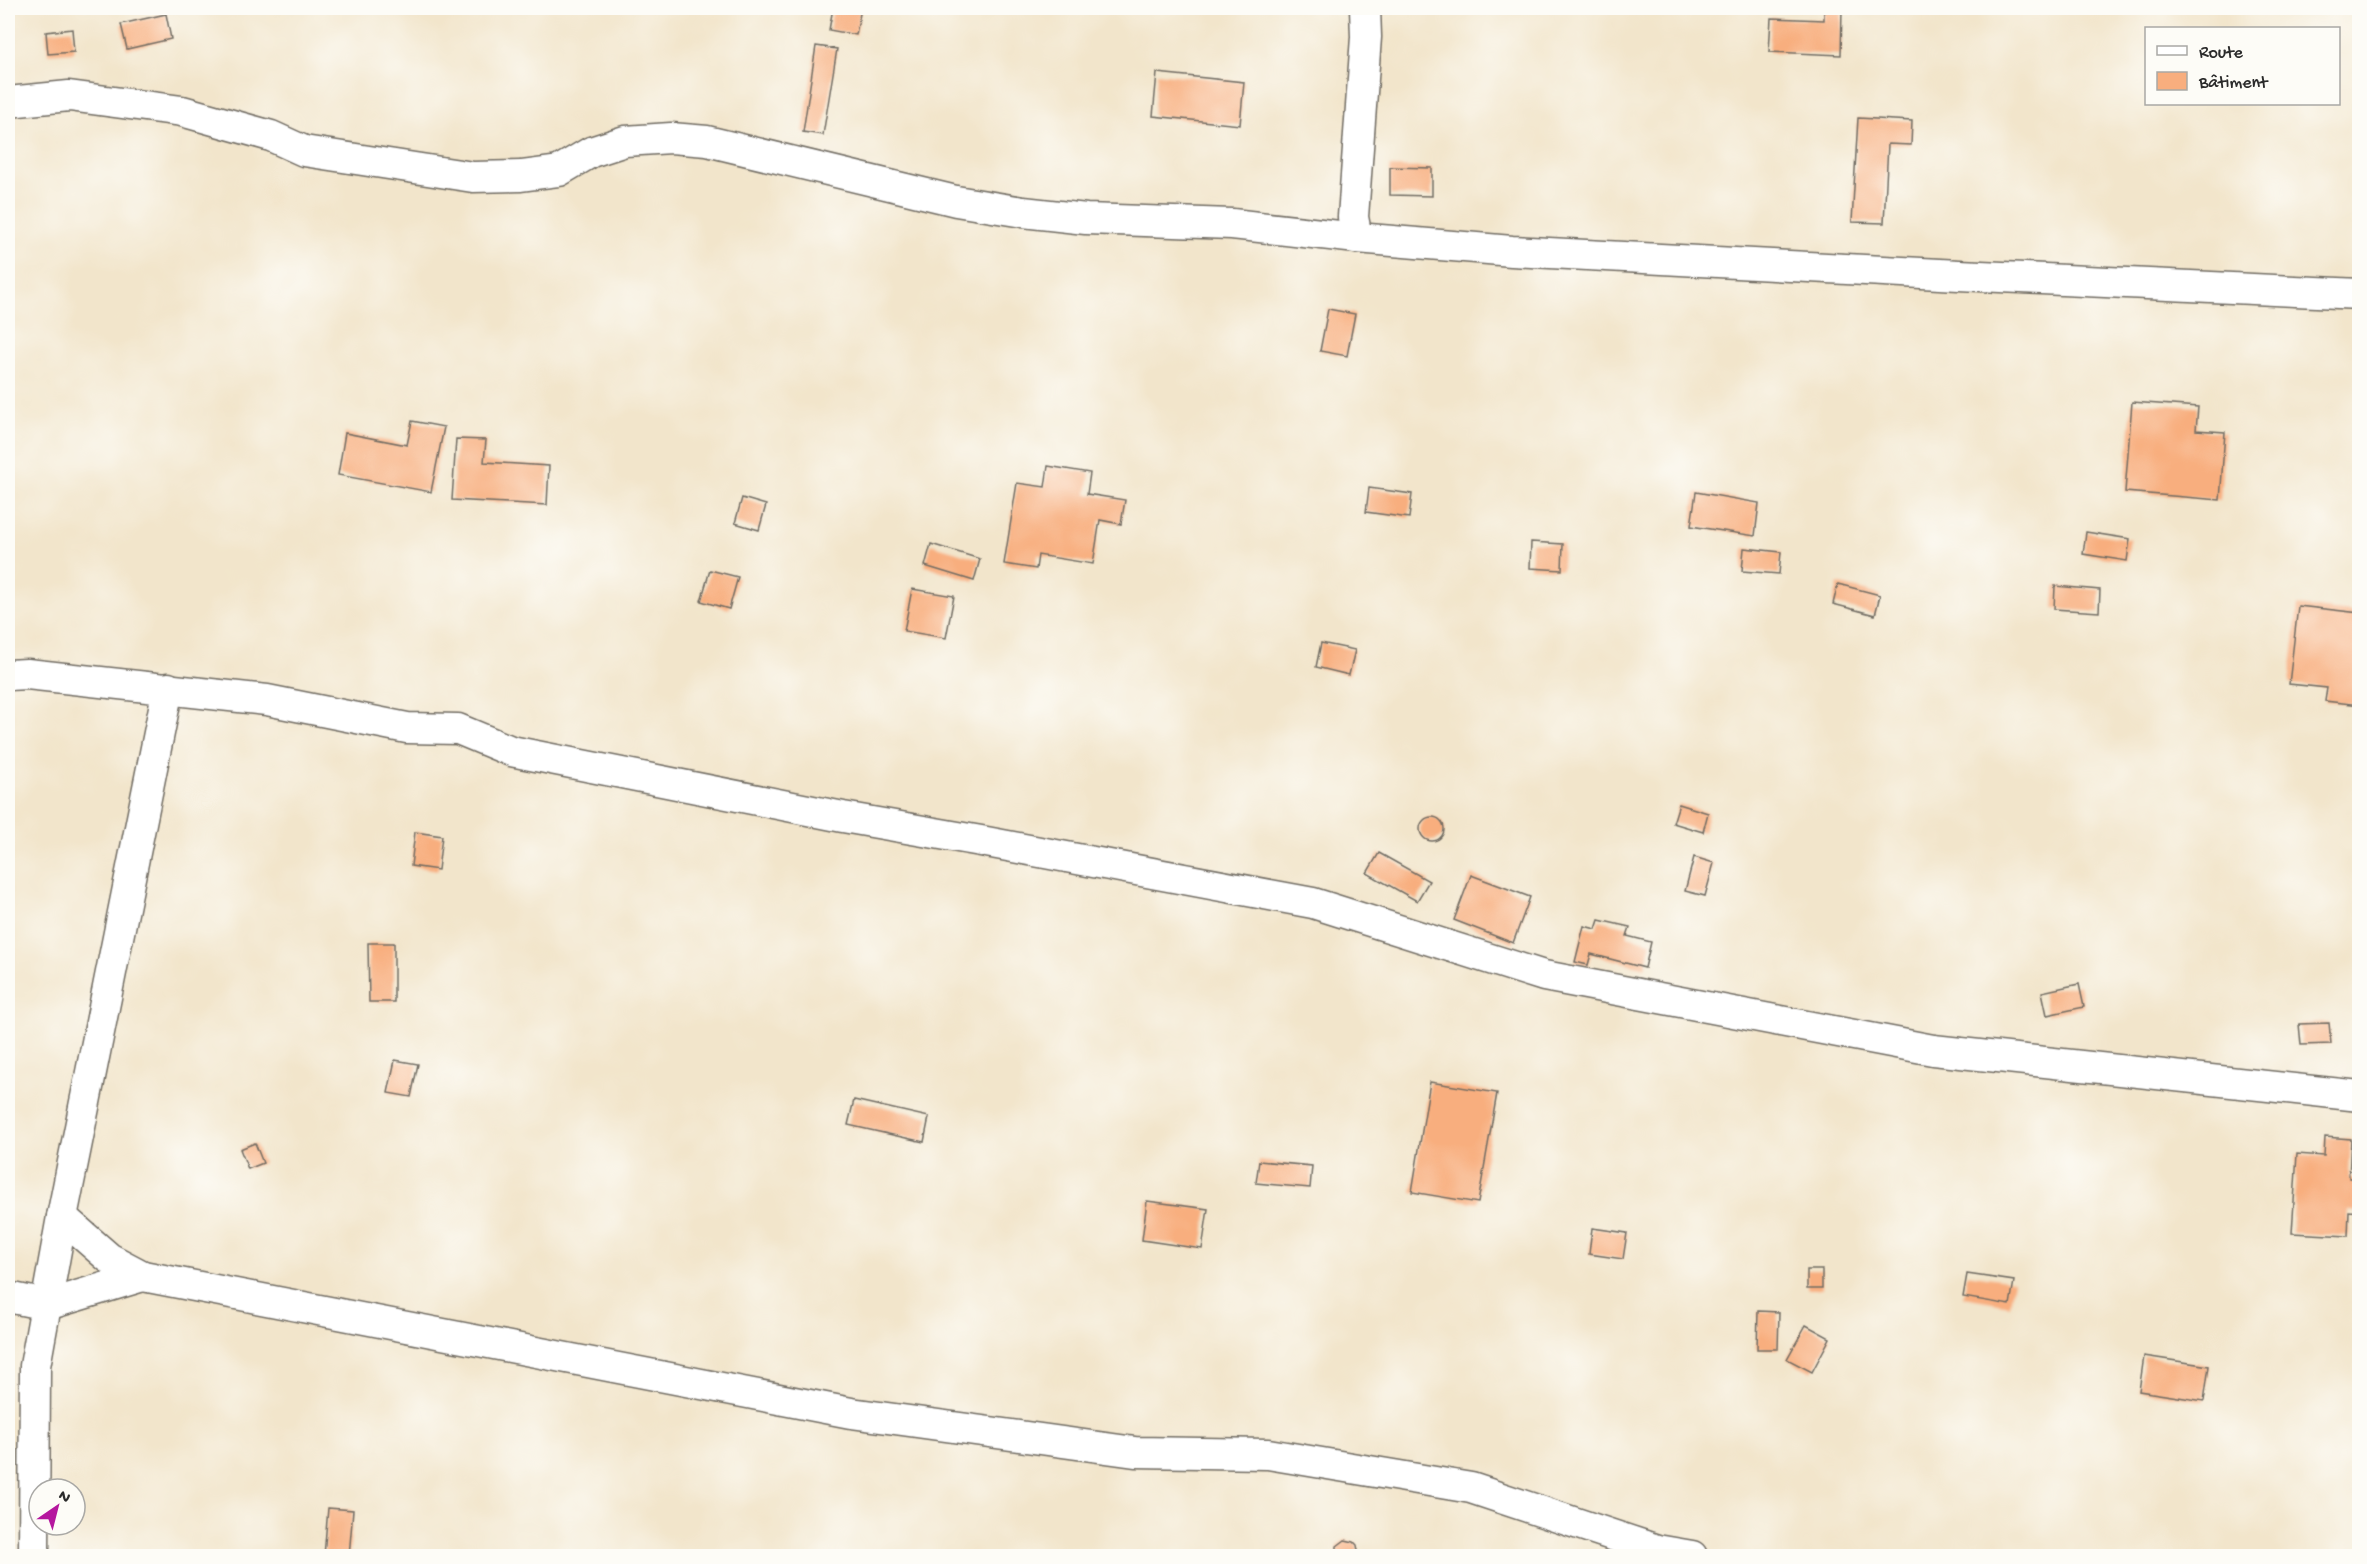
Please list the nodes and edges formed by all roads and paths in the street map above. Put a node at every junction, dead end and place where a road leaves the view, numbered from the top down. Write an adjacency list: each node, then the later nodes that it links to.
1 (1365, 8): 3 (street)
2 (8, 102): 3 (street)
3 (1357, 238): 4 (street)
4 (2360, 294)
5 (8, 675): 6 (street)
6 (168, 688): 7 (street); 8 (street)
7 (2360, 1096)
8 (62, 1217): 9 (street); 11 (street)
9 (143, 1276): 11 (street); 13 (street)
10 (8, 1297): 11 (street)
11 (47, 1305): 12 (street)
12 (34, 1557)
13 (1692, 1557)

